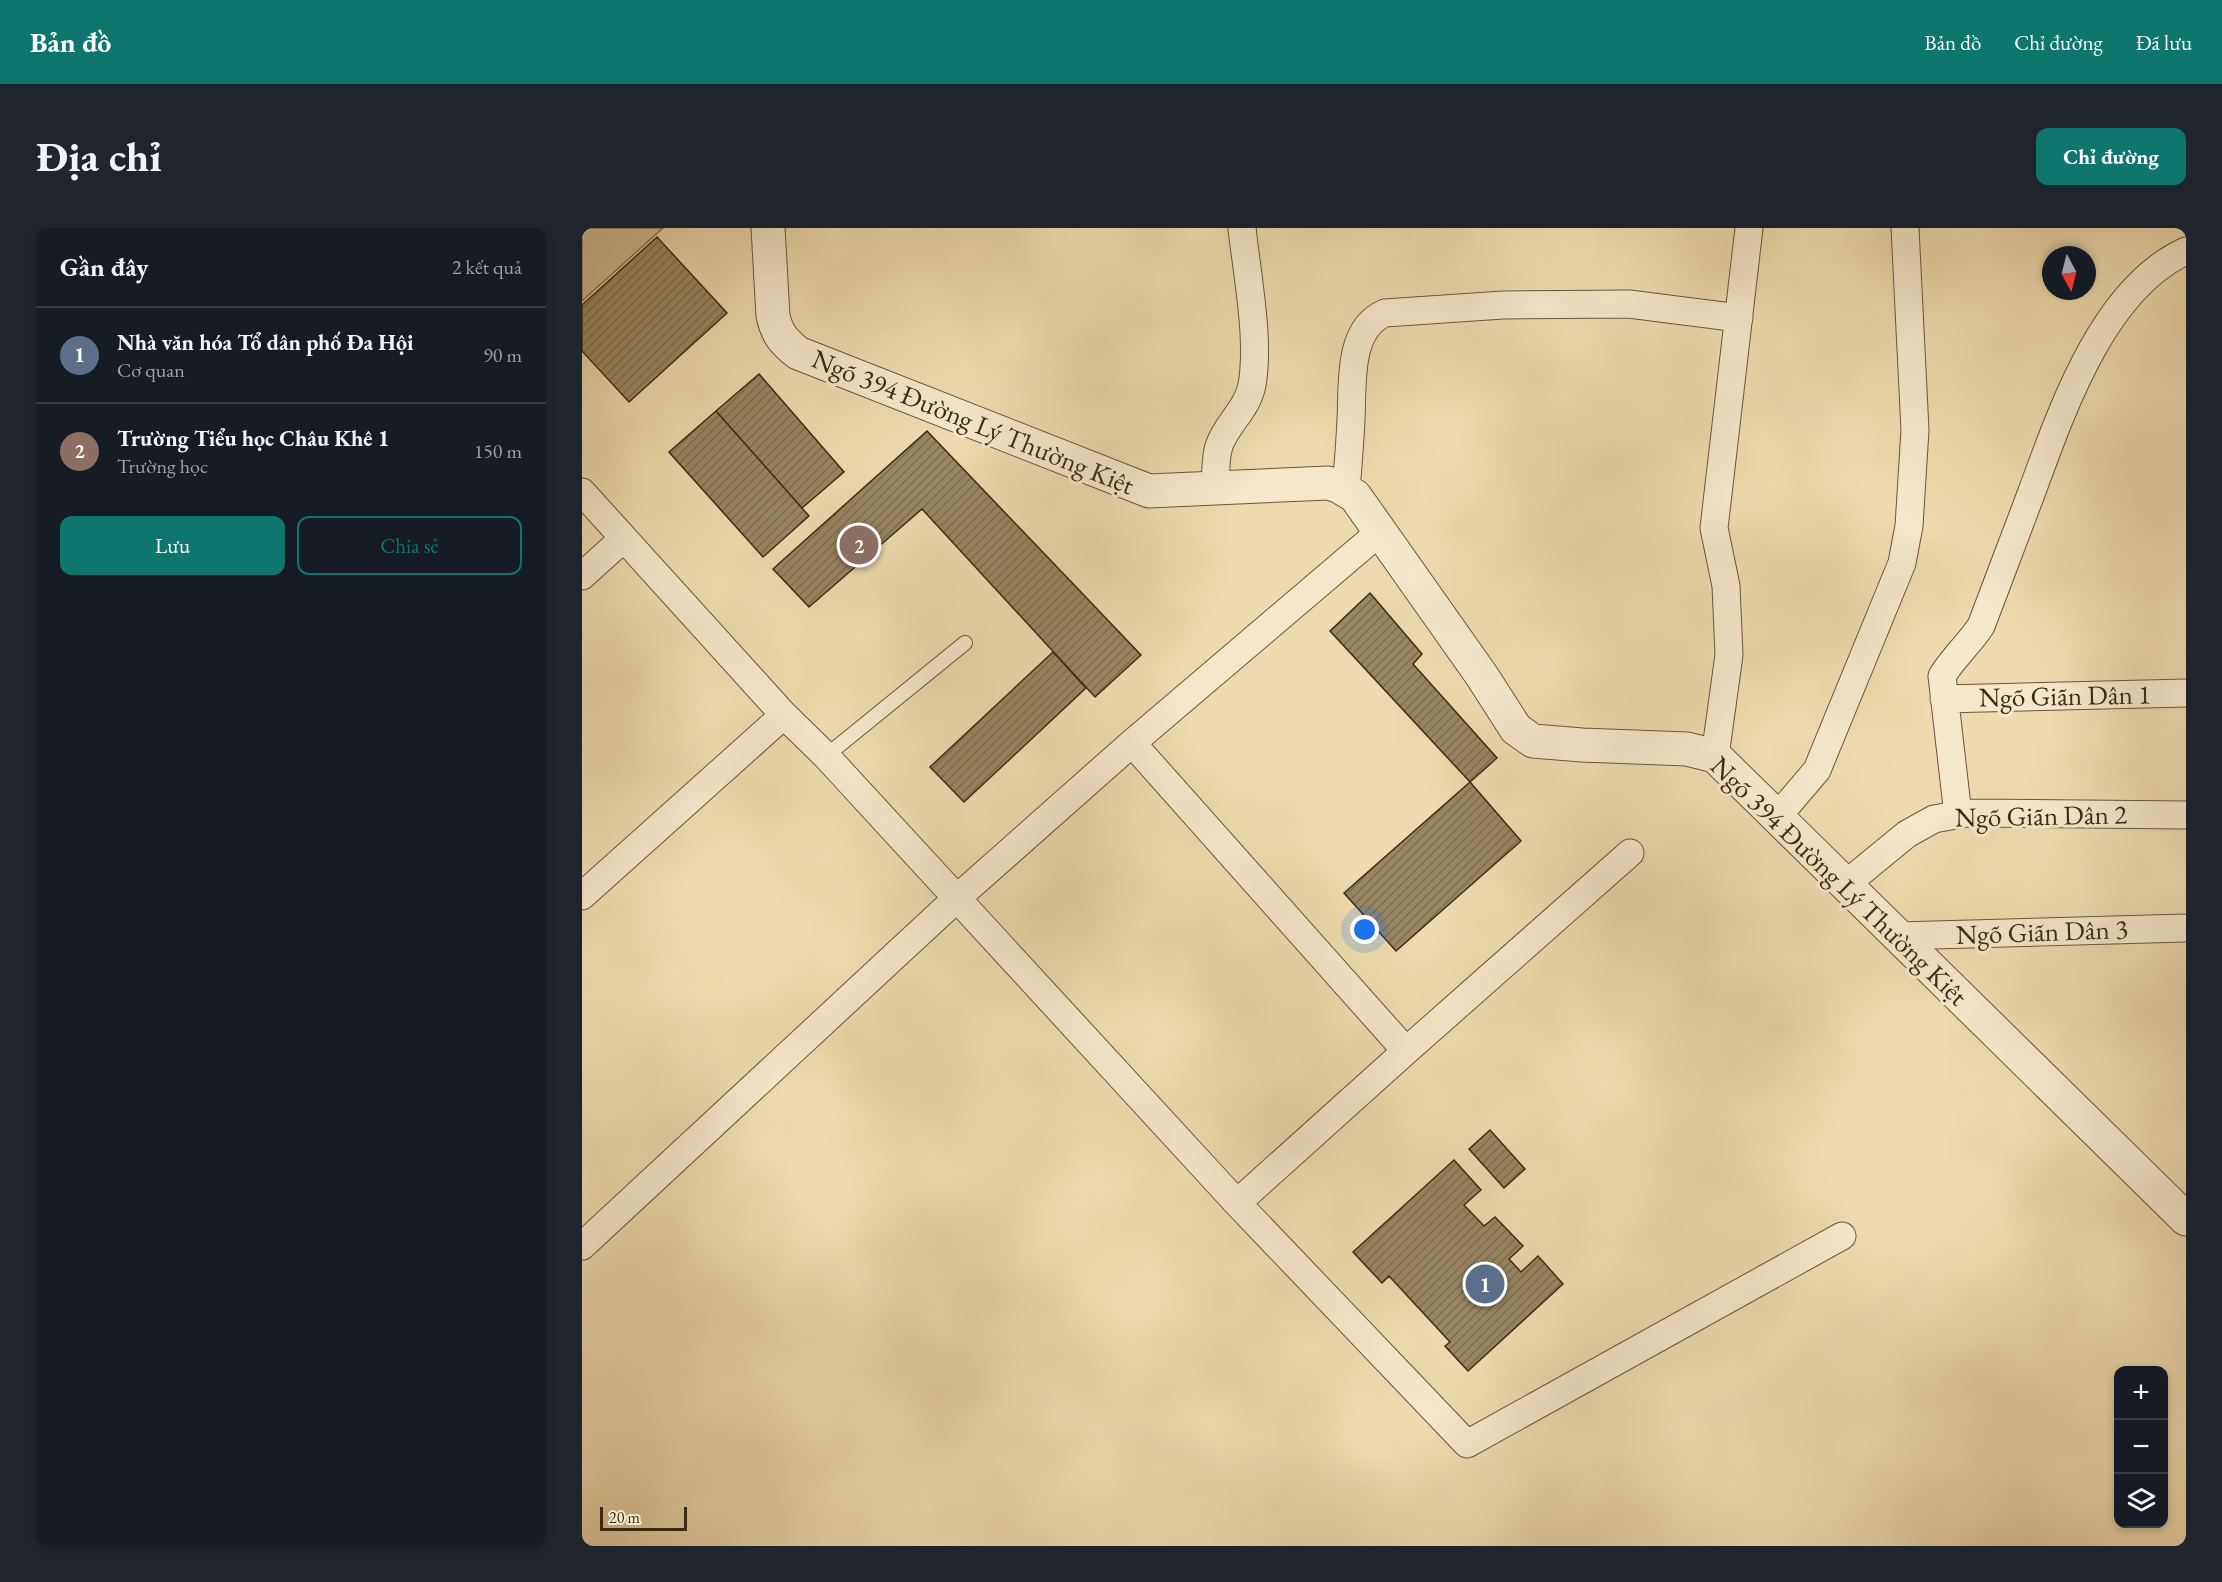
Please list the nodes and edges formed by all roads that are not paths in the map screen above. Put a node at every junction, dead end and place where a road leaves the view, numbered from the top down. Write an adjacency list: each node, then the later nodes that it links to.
1 (768, 228): 7 (street, Ngõ 394 Đường Lý Thường Kiệt)
2 (1242, 228): 7 (street)
3 (1749, 228): 6 (street)
4 (1905, 228): 22 (street)
5 (2186, 251): 15 (street)
6 (1739, 318): 8 (street); 19 (street)
7 (1215, 487): 8 (street, Ngõ 394 Đường Lý Thường Kiệt)
8 (1346, 490): 10 (street, Ngõ 394 Đường Lý Thường Kiệt)
9 (582, 492): 11 (street)
10 (1381, 531): 17 (street); 19 (street, Ngõ 394 Đường Lý Thường Kiệt)
11 (623, 539): 12 (street); 16 (street)
12 (582, 576)
13 (965, 643): 18 (lane)
14 (2186, 693): 15 (street, Ngõ Giãn Dân 1)
15 (1944, 699): 20 (street)
16 (784, 715): 18 (street); 25 (street)
17 (1132, 743): 26 (street); 29 (street)
18 (826, 756): 26 (street)
19 (1715, 756): 22 (street, Ngõ 394 Đường Lý Thường Kiệt)
20 (1958, 815): 21 (street, Ngõ Giãn Dân 2); 24 (street, Ngõ Giãn Dân 2)
21 (2186, 816)
22 (1777, 817): 24 (street, Ngõ 394 Đường Lý Thường Kiệt)
23 (1630, 853): 29 (street)
24 (1846, 884): 28 (street, Ngõ 394 Đường Lý Thường Kiệt)
25 (582, 896)
26 (956, 899): 30 (street); 33 (street)
27 (2186, 928): 28 (street, Ngõ Giãn Dân 3)
28 (1898, 936): 31 (street, Ngõ 394 Đường Lý Thường Kiệt)
29 (1406, 1051): 30 (street)
30 (1237, 1203): 32 (street)
31 (2186, 1219)
32 (1842, 1236)
33 (582, 1246)

